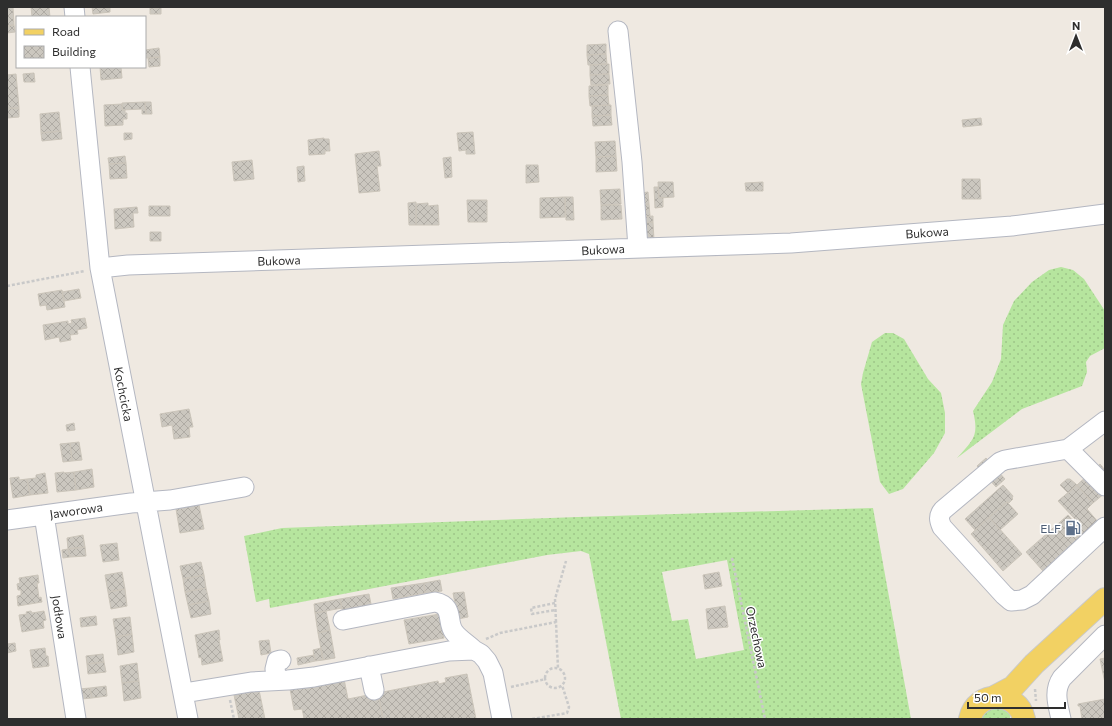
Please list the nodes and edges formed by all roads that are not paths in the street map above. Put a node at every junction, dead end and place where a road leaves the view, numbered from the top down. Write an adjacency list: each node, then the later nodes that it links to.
1 (618, 30): 4 (street)
2 (80, 68): 5 (street, Kochcicka)
3 (1105, 214): 4 (street, Bukowa)
4 (638, 248): 5 (street, Bukowa)
5 (100, 268): 10 (street, Kochcicka)
6 (1105, 421): 7 (street)
7 (1068, 449): 8 (street); 13 (street)
8 (1105, 486)
9 (244, 487): 10 (street, Jaworowa)
10 (145, 502): 11 (street, Jaworowa); 25 (street, Kochcicka)
11 (44, 515): 12 (street, Jaworowa); 28 (street, Jodłowa)
12 (7, 520)
13 (1105, 527)
14 (1105, 599): 18 (main road)
15 (343, 620): 16 (street)
16 (453, 632): 19 (street); 20 (street)
17 (1105, 635): 32 (street)
18 (1051, 648): 26 (main road); 27 (main road)
19 (474, 650): 20 (street); 30 (street)
20 (449, 651): 22 (street)
21 (281, 660): 23 (street)
22 (369, 666): 23 (street); 24 (street)
23 (277, 680): 25 (street)
24 (374, 690)
25 (184, 694): 29 (street, Kochcicka)
26 (994, 697): 27 (main road); 31 (main road)
27 (1024, 717)
28 (76, 719)
29 (188, 719)
30 (502, 719)
31 (970, 719)
32 (1061, 719)

